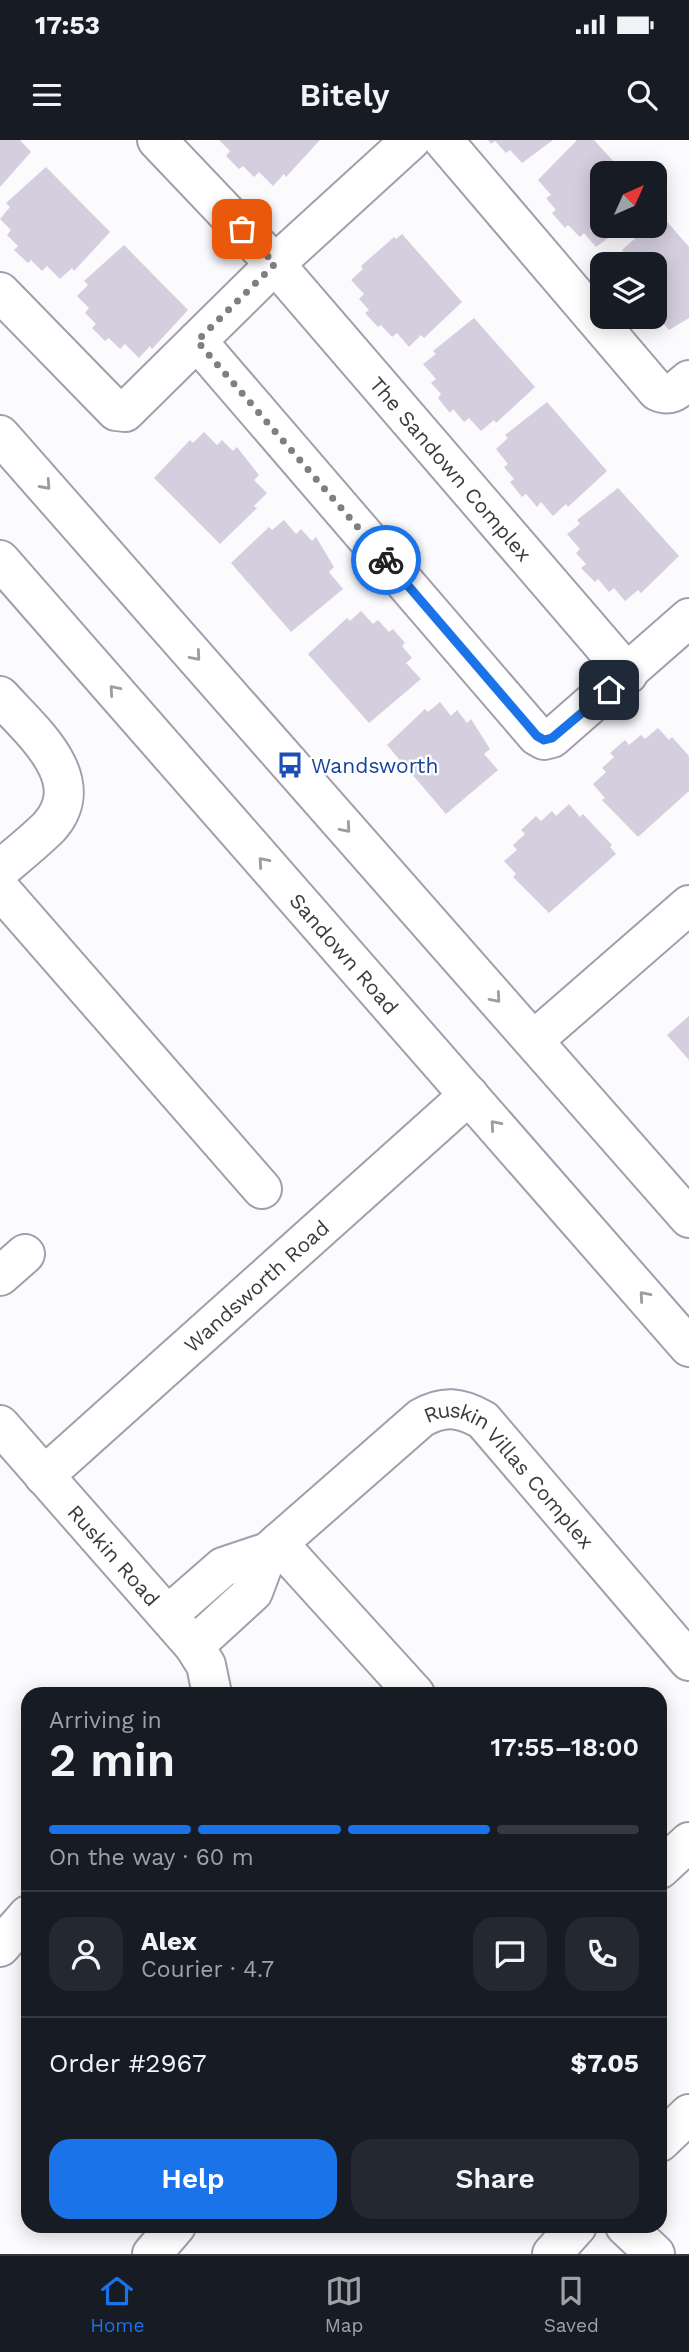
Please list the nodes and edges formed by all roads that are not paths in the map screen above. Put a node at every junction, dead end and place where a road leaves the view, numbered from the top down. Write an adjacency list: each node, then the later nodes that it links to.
1 (157, 140): 4 (street, The Sandown Complex)
2 (411, 140): 4 (street)
3 (443, 140): 7 (street)
4 (275, 264): 6 (street); 11 (street, The Sandown Complex)
5 (0, 292): 6 (street)
6 (197, 341): 11 (street)
7 (689, 380)
8 (0, 435): 16 (street, one-way to 16)
9 (0, 560): 17 (street, Sandown Road, one-way to 9)
10 (689, 618): 11 (street)
11 (628, 674)
12 (0, 696): 13 (street)
13 (0, 870)
14 (0, 889): 18 (street)
15 (689, 905): 16 (street)
16 (534, 1040): 19 (street)
17 (469, 1095): 20 (street, Sandown Road, one-way to 17); 22 (street, Wandsworth Road)
18 (262, 1189)
19 (689, 1218)
20 (689, 1347)
21 (0, 1425): 22 (street, Ruskin Road)
22 (44, 1476): 24 (street, Ruskin Road)
23 (273, 1548): 24 (street, Ruskin Villas Complex); 25 (street, Ruskin Villas Complex); 26 (street, Ruskin Villas Complex); 28 (street)
24 (178, 1606): 25 (street, Ruskin Road)
25 (204, 1637): 27 (street, Ruskin Road)
26 (689, 1661)
27 (211, 1687)
28 (408, 1687)
29 (689, 1842): 30 (street)
30 (667, 1862)
31 (689, 2115): 32 (street)
32 (667, 2135)
33 (170, 2233): 36 (street)
34 (571, 2233): 37 (street)
35 (632, 2233): 38 (street)
36 (152, 2254)
37 (552, 2254)
38 (655, 2254)

